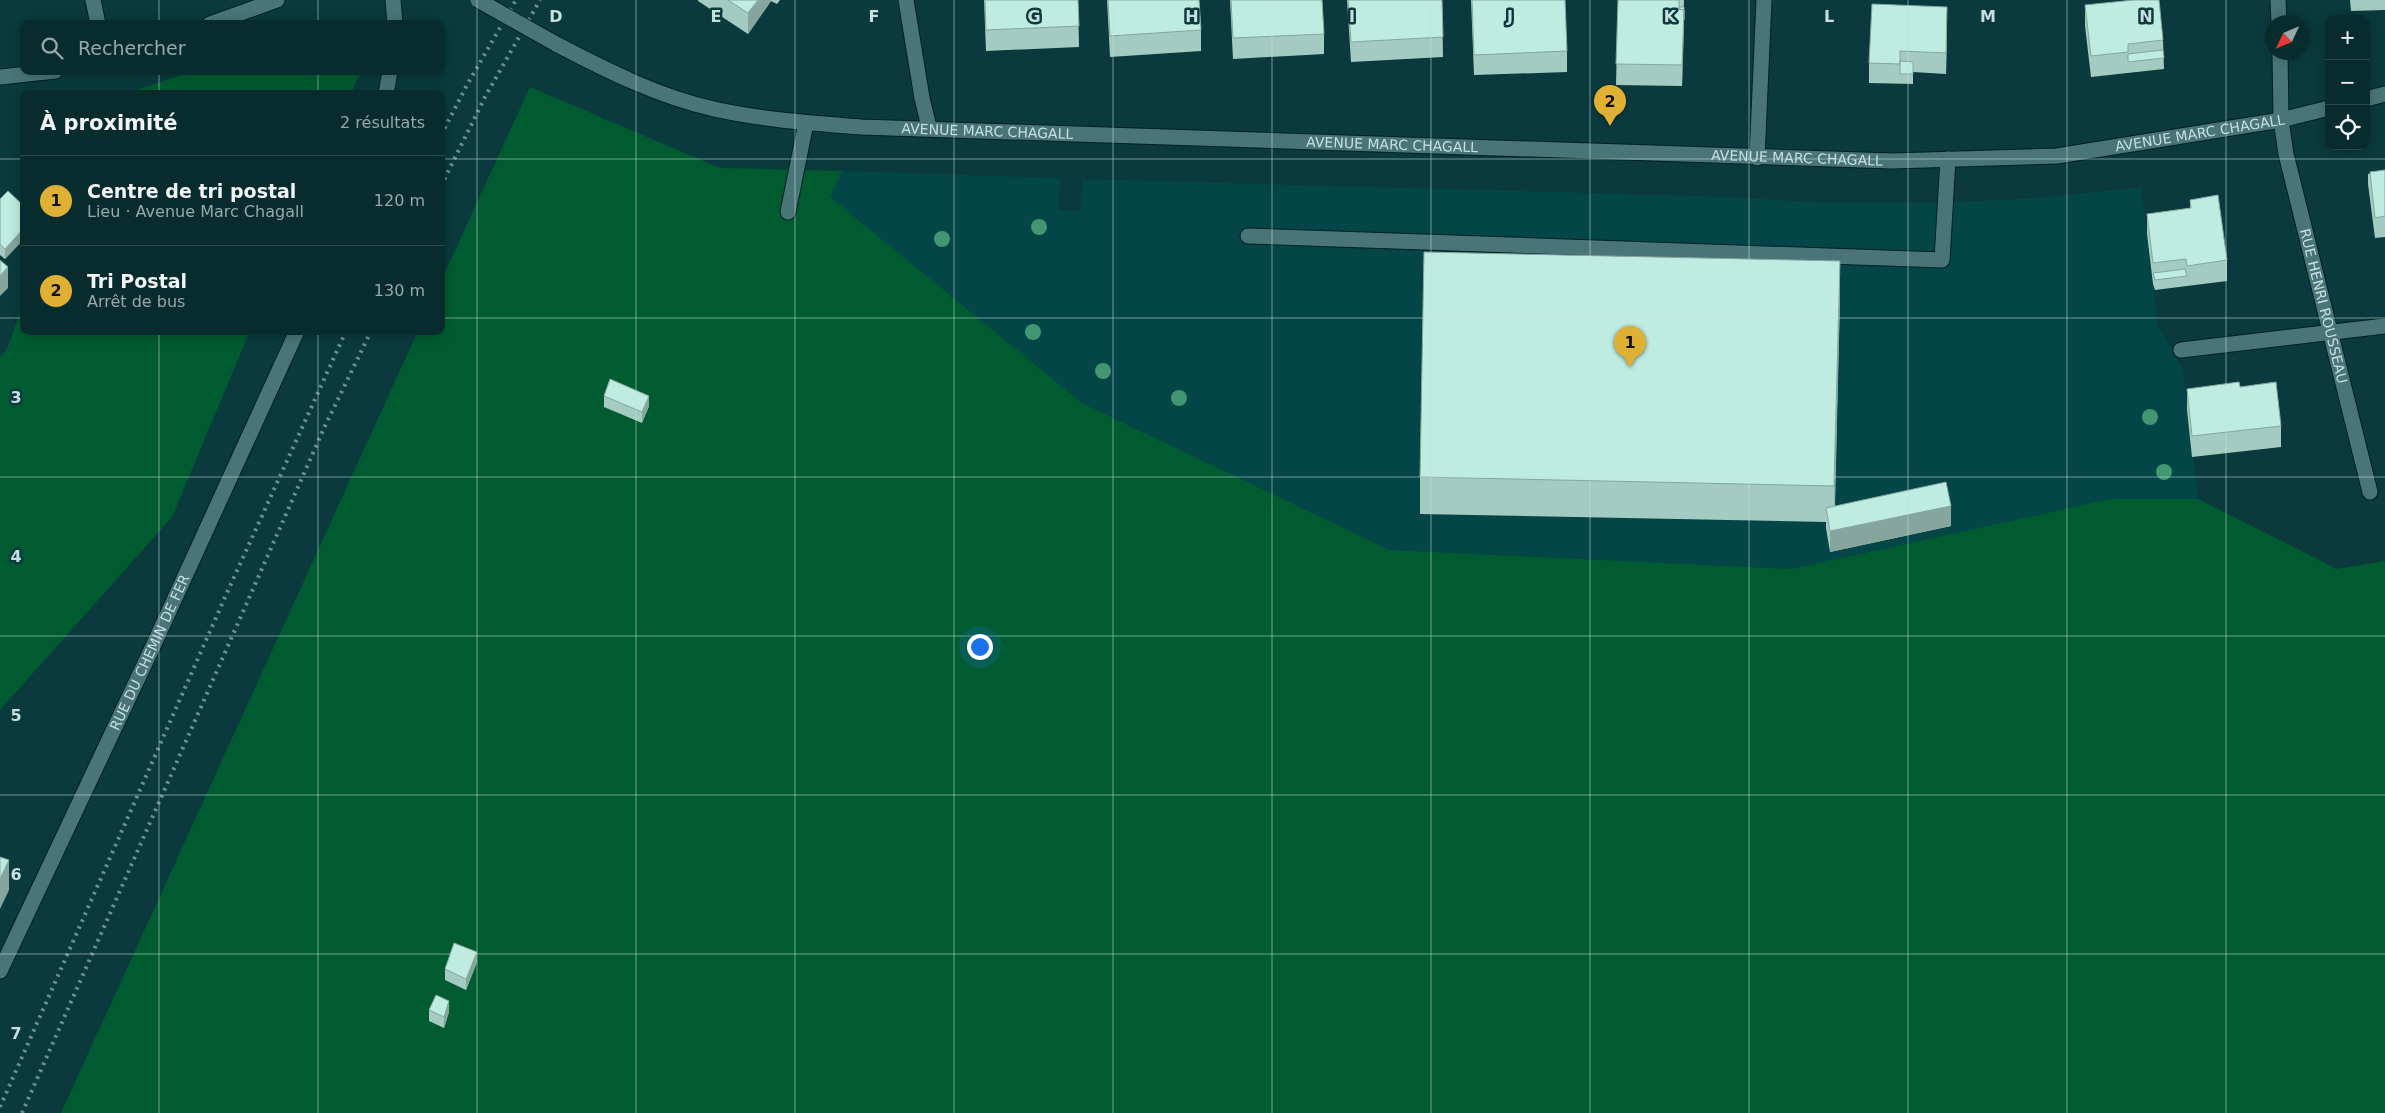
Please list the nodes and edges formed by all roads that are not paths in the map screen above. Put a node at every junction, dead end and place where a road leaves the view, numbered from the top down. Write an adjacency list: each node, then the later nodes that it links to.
1 (93, 0): 9 (street)
2 (277, 0): 10 (street)
3 (393, 0): 11 (street)
4 (478, 0): 21 (street, AVENUE MARC CHAGALL, bridge)
5 (906, 0): 22 (street)
6 (1764, 0): 23 (street)
7 (2278, 0): 8 (street)
8 (2279, 15)
9 (97, 20)
10 (221, 20)
11 (395, 20)
12 (2280, 60): 20 (street, RUE HENRI ROUSSEAU)
13 (20, 75): 15 (street)
14 (389, 75): 16 (street)
15 (0, 77)
16 (387, 90)
17 (2385, 94): 18 (street)
18 (2370, 98)
19 (2325, 109): 20 (street, AVENUE MARC CHAGALL)
20 (2281, 120): 24 (street, AVENUE MARC CHAGALL); 28 (street, RUE HENRI ROUSSEAU)
21 (806, 123): 22 (street, AVENUE MARC CHAGALL); 25 (street)
22 (929, 127): 23 (street, AVENUE MARC CHAGALL)
23 (1757, 158): 24 (street, AVENUE MARC CHAGALL)
24 (1948, 159): 26 (street)
25 (788, 212)
26 (1248, 236)
27 (2385, 326): 28 (street)
28 (2332, 333): 30 (street); 31 (street, RUE HENRI ROUSSEAU)
29 (295, 335): 32 (street, RUE DU CHEMIN DE FER)
30 (2180, 350)
31 (2370, 492)
32 (0, 971)

